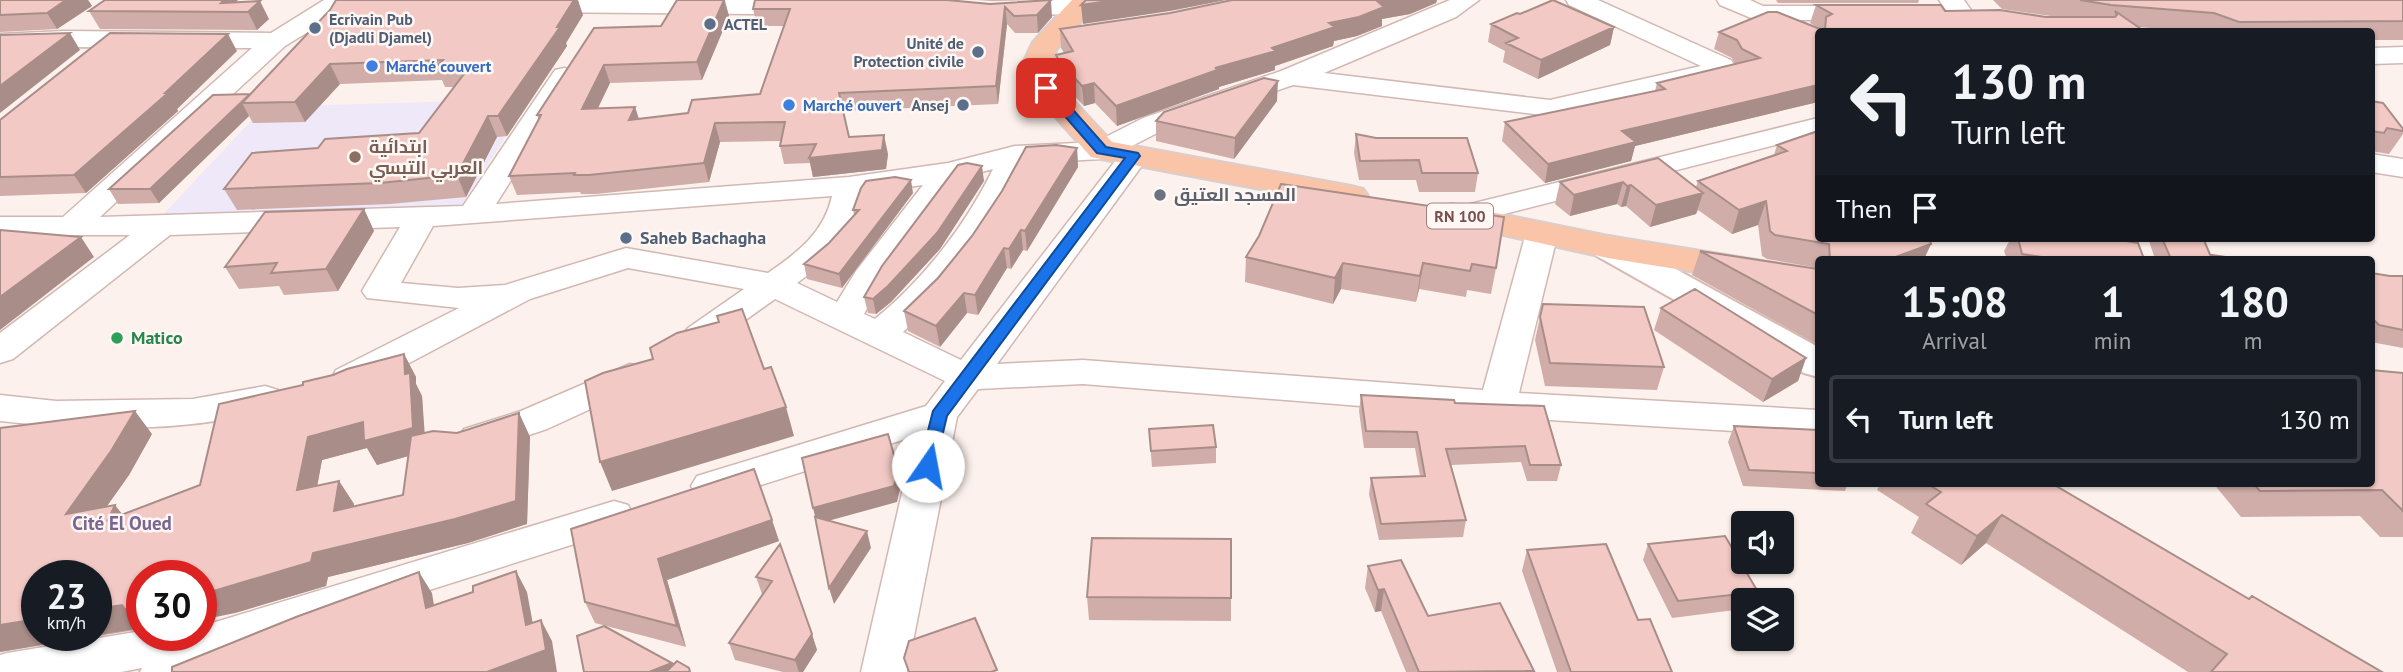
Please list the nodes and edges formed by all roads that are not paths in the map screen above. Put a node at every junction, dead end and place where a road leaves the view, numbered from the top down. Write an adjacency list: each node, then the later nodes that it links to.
1 (1467, 0): 24 (street)
2 (1578, 0): 24 (street)
3 (1729, 0): 11 (street)
4 (821, 4): 8 (street)
5 (340, 5): 18 (street)
6 (514, 5): 8 (street)
7 (1949, 9): 14 (street)
8 (607, 10)
9 (979, 10): 10 (street)
10 (1087, 13): 26 (main road)
11 (1759, 13): 12 (street); 15 (street)
12 (1881, 13)
13 (98, 16): 16 (street)
14 (1988, 17)
15 (1815, 37)
16 (64, 39): 17 (street); 19 (street)
17 (111, 41): 18 (street); 23 (street)
18 (276, 41): 39 (street)
19 (0, 42)
20 (2403, 55): 21 (street)
21 (2375, 56)
22 (575, 60): 34 (street)
23 (80, 65)
24 (1290, 77): 26 (street)
25 (1815, 127): 35 (street)
26 (1118, 153): 27 (street); 32 (main road); 49 (street)
27 (1015, 155): 30 (street); 46 (street)
28 (2375, 164): 29 (street)
29 (2403, 168)
30 (948, 172): 31 (street); 45 (street)
31 (849, 186): 34 (street); 43 (street)
32 (1379, 201)
33 (1420, 208): 35 (main road, RN 100)
34 (472, 215): 36 (street)
35 (1461, 216): 40 (main road, RN 100)
36 (422, 217): 38 (street); 44 (street)
37 (0, 226): 39 (street)
38 (163, 226): 39 (street); 47 (street)
39 (70, 227)
40 (1542, 233): 41 (main road, RN 100); 50 (street)
41 (1608, 247): 42 (main road, RN 100); 48 (main road)
42 (1815, 281)
43 (772, 284): 44 (street); 45 (street); 54 (street)
44 (518, 292): 51 (street)
45 (844, 319): 46 (street)
46 (879, 334): 49 (street)
47 (0, 351)
48 (1815, 362)
49 (967, 377): 50 (street); 52 (street)
50 (1498, 404): 53 (street)
51 (0, 408)
52 (939, 415): 55 (street); 56 (street)
53 (1815, 423)
54 (461, 443)
55 (226, 636): 57 (street); 58 (street)
56 (883, 671)
57 (7, 672)
58 (163, 672)

